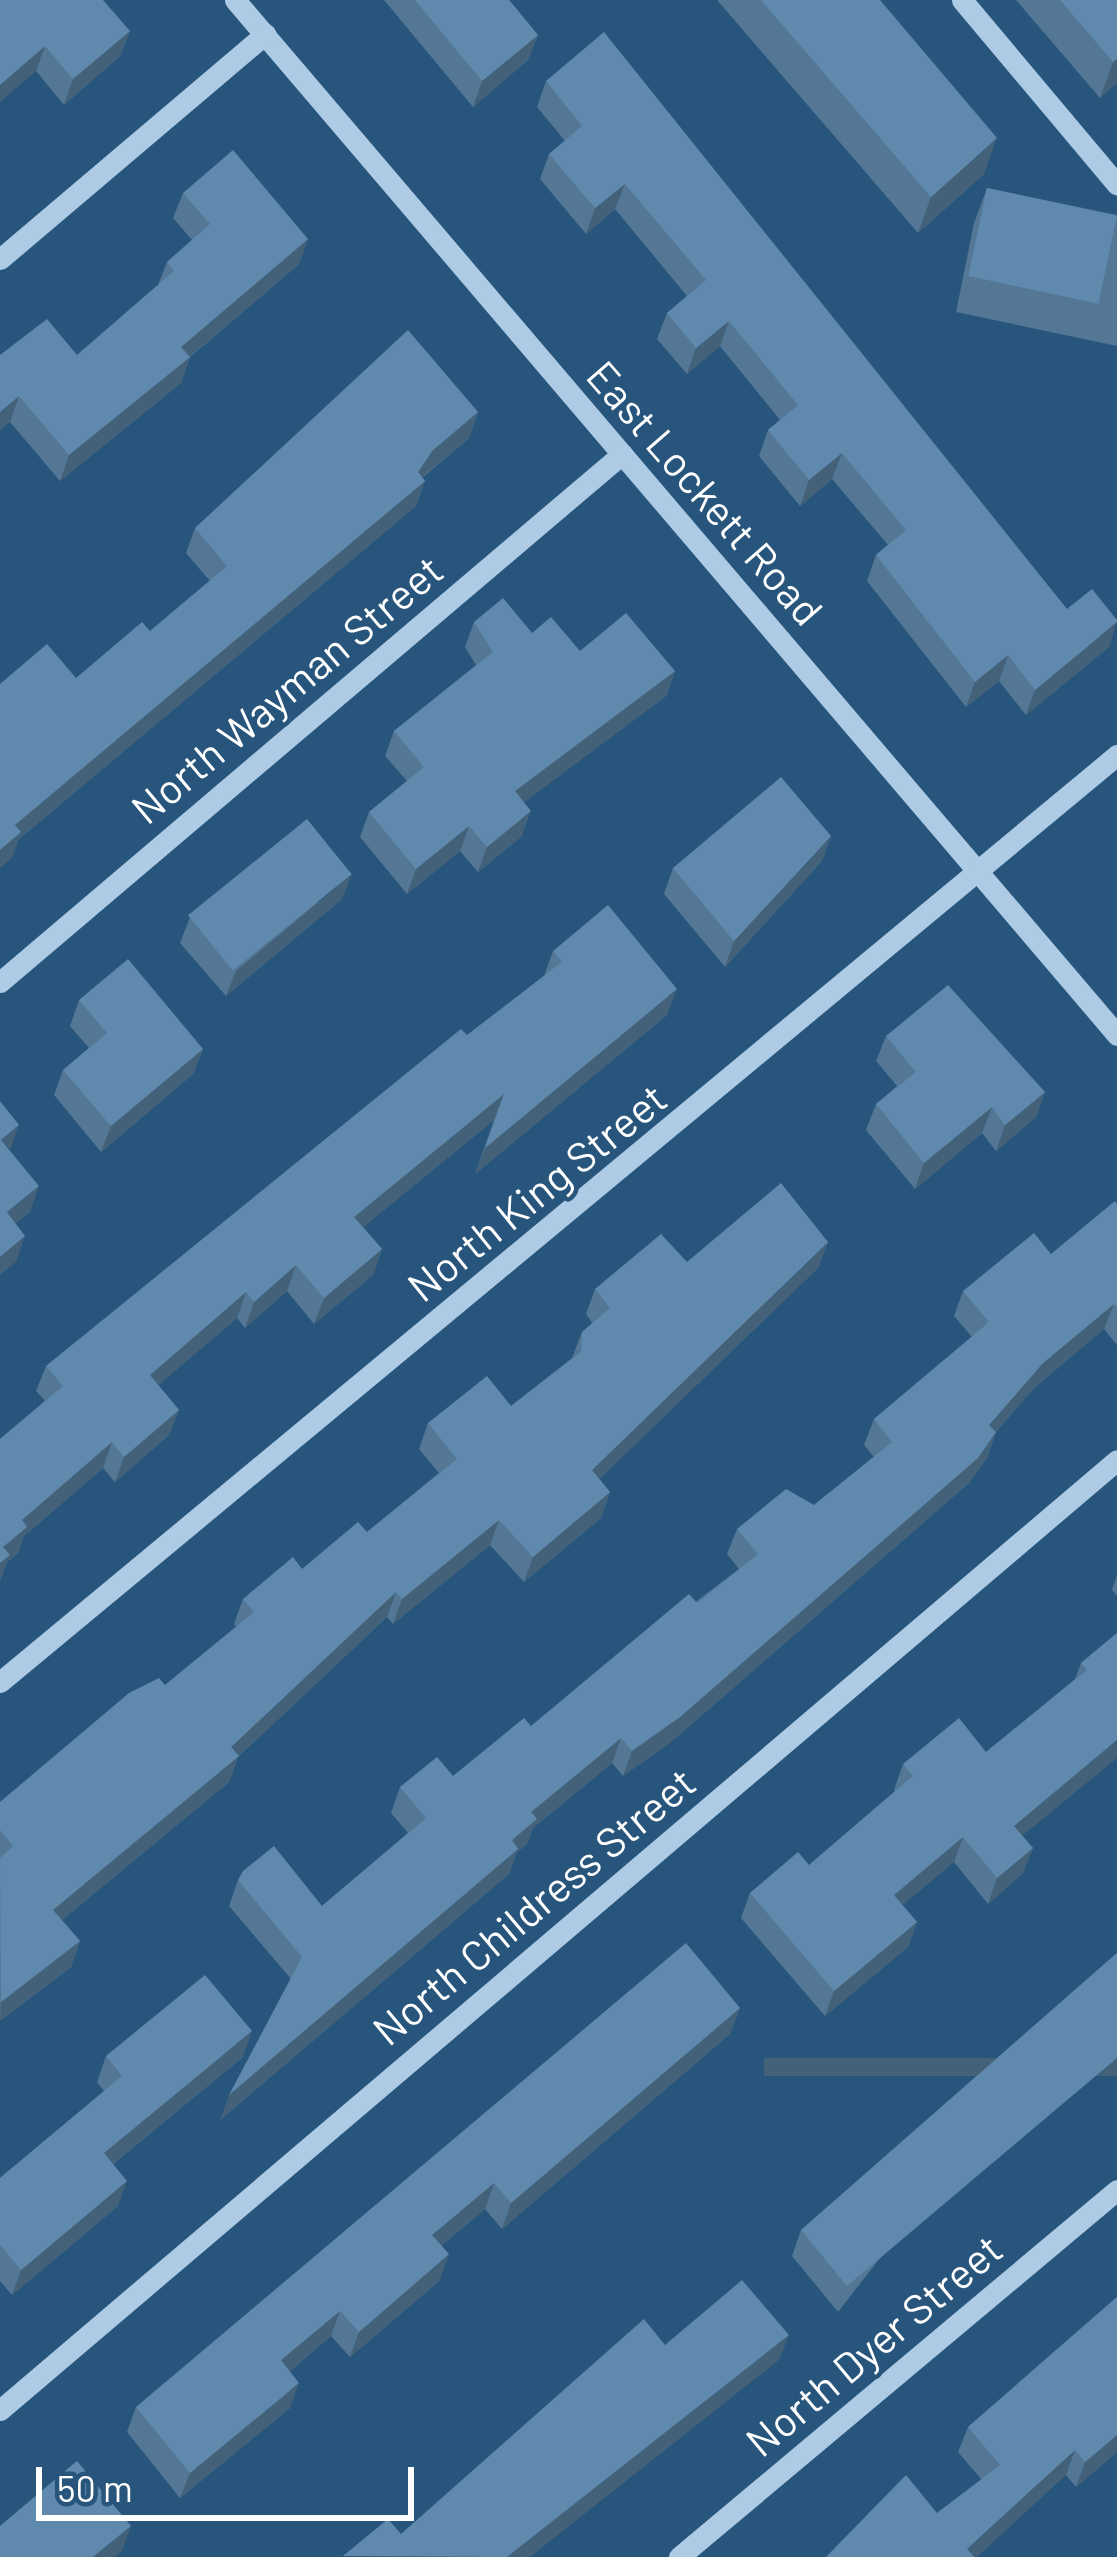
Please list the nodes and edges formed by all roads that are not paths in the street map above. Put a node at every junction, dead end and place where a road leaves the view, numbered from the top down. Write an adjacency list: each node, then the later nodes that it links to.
1 (235, 0): 3 (street, East Lockett Road)
2 (962, 0): 4 (street)
3 (265, 34): 5 (street); 6 (street, East Lockett Road)
4 (1117, 185)
5 (0, 259)
6 (622, 454): 8 (street, East Lockett Road); 9 (street, North Wayman Street)
7 (1117, 755): 8 (street, North King Street)
8 (983, 874): 10 (street, East Lockett Road); 12 (street, North King Street)
9 (0, 982)
10 (1117, 1035)
11 (1117, 1460): 14 (street, North Childress Street)
12 (0, 1682)
13 (1117, 2190): 15 (street, North Dyer Street)
14 (0, 2410)
15 (679, 2557)

